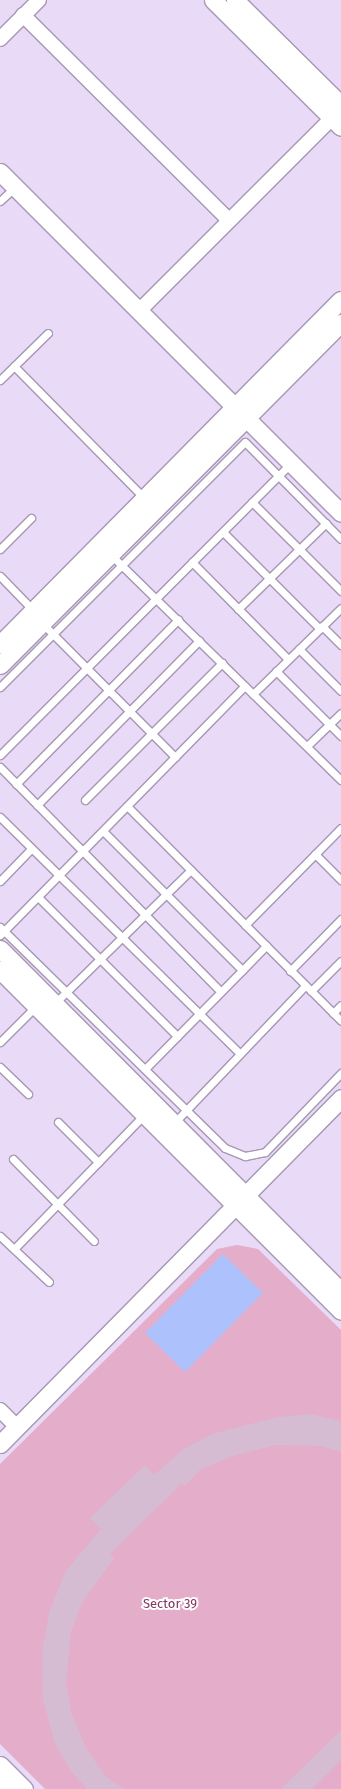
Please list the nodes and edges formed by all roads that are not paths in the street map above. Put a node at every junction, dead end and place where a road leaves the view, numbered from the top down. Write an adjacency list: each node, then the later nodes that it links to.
1 (39, 0): 4 (street)
2 (213, 0): 6 (street)
3 (235, 0): 6 (street)
4 (23, 16): 5 (street); 10 (street)
5 (0, 38)
6 (339, 115): 10 (street)
7 (0, 172): 8 (street)
8 (15, 187): 9 (lane); 12 (street)
9 (0, 202)
10 (229, 220): 12 (street)
11 (341, 300): 17 (street)
12 (139, 311): 17 (street)
13 (341, 323): 17 (street)
14 (48, 333): 15 (lane)
15 (14, 366): 16 (lane); 20 (lane)
16 (0, 380)
17 (240, 413): 18 (street); 20 (street); 29 (street)
18 (291, 463): 19 (lane); 22 (street)
19 (278, 476): 21 (lane); 24 (lane); 29 (lane)
20 (144, 498): 38 (street)
21 (252, 502): 25 (lane); 28 (lane)
22 (340, 508)
23 (31, 518): 27 (lane)
24 (326, 523): 26 (lane); 28 (lane)
25 (223, 532): 30 (lane); 32 (lane)
26 (341, 539)
27 (0, 549)
28 (299, 549): 32 (lane); 33 (lane)
29 (116, 560): 34 (lane); 38 (street)
30 (192, 562): 34 (lane); 36 (lane)
31 (0, 576): 38 (lane)
32 (269, 578): 36 (lane); 39 (lane)
33 (341, 591)
34 (156, 599): 37 (lane); 47 (lane)
35 (341, 608): 39 (lane)
36 (238, 609): 44 (lane)
37 (178, 620): 40 (lane); 51 (lane)
38 (43, 622): 41 (street); 46 (street); 47 (lane); 50 (lane)
39 (321, 627): 42 (lane); 43 (lane)
40 (199, 641): 45 (lane); 54 (lane)
41 (0, 644)
42 (341, 644)
43 (299, 649): 44 (lane); 52 (lane)
44 (288, 659): 48 (lane)
45 (222, 663): 49 (lane); 57 (lane)
46 (0, 665)
47 (87, 668): 51 (lane); 60 (lane)
48 (276, 671): 53 (lane); 56 (lane)
49 (245, 686): 53 (lane); 61 (lane)
50 (0, 687)
51 (108, 690): 54 (lane); 64 (lane)
52 (341, 691)
53 (253, 694): 59 (lane)
54 (130, 711): 57 (lane); 66 (lane)
55 (341, 713): 56 (lane)
56 (329, 724): 58 (lane); 59 (lane)
57 (151, 733): 61 (lane); 65 (lane)
58 (341, 736)
59 (307, 746): 63 (lane)
60 (0, 755)
61 (175, 757): 67 (lane)
62 (0, 767): 64 (lane)
63 (341, 780)
64 (16, 784): 66 (lane)
65 (85, 800)
66 (37, 805): 72 (lane)
67 (127, 806): 70 (lane); 74 (lane)
68 (0, 817): 71 (lane)
69 (341, 828): 73 (lane)
70 (103, 831): 72 (lane); 78 (lane)
71 (31, 848): 75 (lane); 77 (lane)
72 (83, 851): 75 (lane); 80 (lane)
73 (315, 854): 76 (lane); 82 (lane)
74 (191, 870): 78 (lane); 82 (lane)
75 (59, 876): 79 (lane); 84 (lane)
76 (341, 880)
77 (0, 881)
78 (167, 894): 80 (lane); 90 (lane)
79 (38, 897): 83 (lane); 87 (lane)
80 (146, 915): 84 (lane); 94 (lane)
81 (341, 919): 91 (lane)
82 (245, 925): 85 (lane)
83 (1, 931): 95 (lane)
84 (122, 938): 87 (lane); 99 (lane)
85 (266, 946): 90 (lane); 91 (lane)
86 (0, 948): 95 (street)
87 (100, 959): 95 (lane); 101 (lane)
88 (341, 961): 93 (lane)
89 (0, 970): 97 (street)
90 (242, 970): 94 (lane)
91 (290, 970): 92 (lane)
92 (306, 986): 93 (lane); 103 (lane)
93 (311, 991): 98 (lane)
94 (221, 992): 99 (lane)
95 (61, 998): 105 (lane); 112 (street)
96 (341, 1005): 98 (lane)
97 (36, 1006): 102 (lane); 110 (street)
98 (333, 1013): 100 (lane)
99 (199, 1014): 101 (lane); 103 (lane)
100 (341, 1021)
101 (177, 1036): 105 (lane)
102 (0, 1042)
103 (240, 1054): 109 (lane)
104 (0, 1067): 107 (lane)
105 (145, 1069): 109 (lane)
106 (341, 1073): 109 (lane)
107 (28, 1094)
108 (339, 1105): 115 (street)
109 (186, 1110): 112 (lane)
110 (144, 1114): 114 (lane); 115 (street)
111 (58, 1122): 114 (lane)
112 (174, 1123): 115 (street)
113 (13, 1159): 116 (lane)
114 (98, 1162): 116 (lane)
115 (240, 1200): 121 (street); 122 (street); 124 (street)
116 (58, 1203): 118 (lane); 119 (lane)
117 (0, 1236): 119 (lane)
118 (94, 1241)
119 (14, 1249): 120 (lane)
120 (49, 1282)
121 (341, 1291)
122 (341, 1311)
123 (0, 1410): 124 (street)
124 (17, 1427): 125 (street)
125 (0, 1444)
126 (0, 1765): 129 (street)
127 (0, 1784): 128 (street)
128 (5, 1789)
129 (24, 1789)

